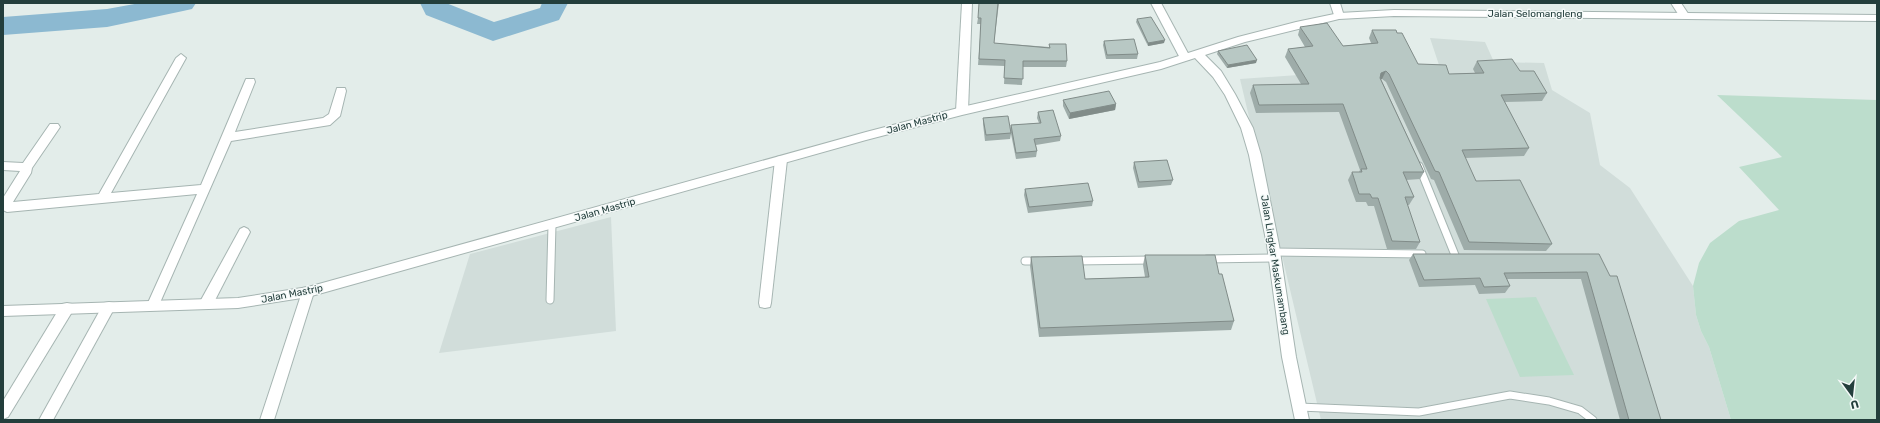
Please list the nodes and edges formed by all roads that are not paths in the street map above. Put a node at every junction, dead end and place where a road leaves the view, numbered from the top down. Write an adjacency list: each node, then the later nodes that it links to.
1 (967, 3): 13 (street)
2 (1156, 3): 9 (street)
3 (1335, 3): 6 (street)
4 (1676, 3): 5 (street)
5 (1684, 15): 6 (street, Jalan Selomangleng); 7 (street, Jalan Selomangleng)
6 (1339, 16): 8 (street, Jalan Selomangleng)
7 (1877, 18)
8 (1198, 54): 9 (street, Jalan Mastrip); 25 (street, Jalan Lingkar Maskumambang)
9 (1186, 57): 13 (street, Jalan Mastrip)
10 (180, 58): 21 (street)
11 (250, 82): 15 (street)
12 (341, 91): 15 (street)
13 (962, 111): 16 (street, Jalan Mastrip)
14 (54, 127): 19 (street)
15 (226, 138): 20 (street)
16 (782, 160): 22 (street, Jalan Mastrip); 34 (street)
17 (1417, 162): 26 (lane)
18 (3, 166): 19 (street)
19 (26, 168): 21 (street)
20 (204, 189): 21 (street); 36 (street)
21 (102, 199)
22 (552, 225): 32 (street, Jalan Mastrip); 33 (lane)
23 (244, 232): 35 (street)
24 (1432, 254): 25 (lane)
25 (1275, 255): 27 (lane); 40 (street, Jalan Lingkar Maskumambang)
26 (1455, 255)
27 (1197, 259)
28 (1158, 260): 31 (lane)
29 (1025, 261): 30 (lane)
30 (1048, 261)
31 (1064, 261)
32 (308, 292): 35 (street, Jalan Mastrip); 43 (street)
33 (550, 300)
34 (765, 303)
35 (206, 304): 36 (street, Jalan Mastrip)
36 (153, 305): 37 (street, Jalan Mastrip)
37 (109, 307): 38 (street, Jalan Mastrip); 42 (street)
38 (67, 308): 39 (street, Jalan Mastrip); 41 (street)
39 (3, 311)
40 (1299, 407): 44 (street, Jalan Lingkar Maskumambang); 45 (lane)
41 (3, 413)
42 (46, 420)
43 (267, 420)
44 (1302, 420)
45 (1593, 420)

